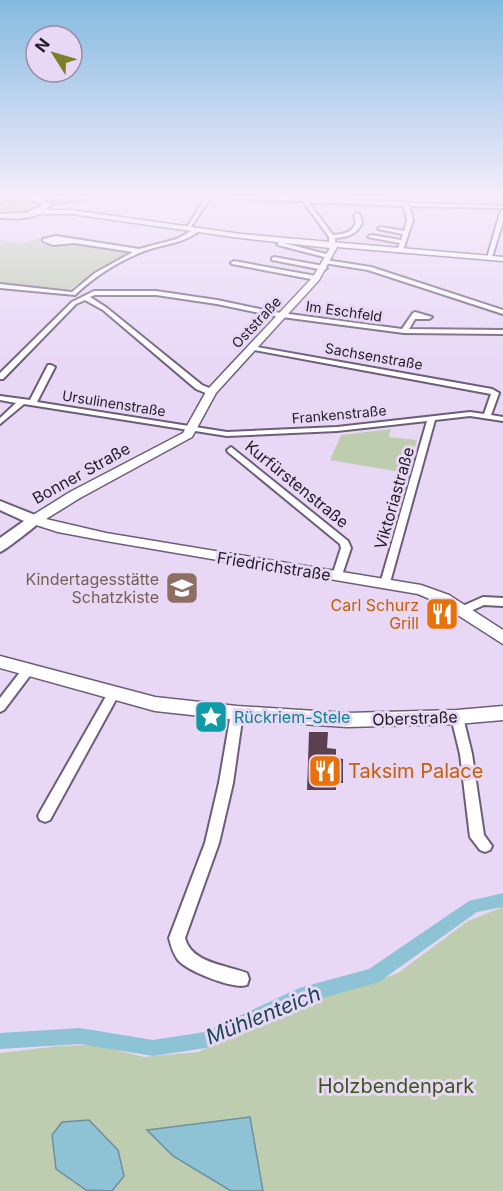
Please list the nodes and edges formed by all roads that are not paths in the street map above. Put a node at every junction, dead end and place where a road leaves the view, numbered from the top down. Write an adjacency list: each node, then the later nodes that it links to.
1 (139, 251): 14 (street)
2 (315, 251): 8 (street)
3 (323, 251): 8 (street)
4 (330, 251): 8 (street)
5 (353, 251): 8 (street)
6 (438, 251): 9 (street)
7 (491, 251): 9 (street)
8 (328, 253): 10 (street); 13 (street, Oststraße); 16 (street)
9 (489, 257): 11 (street)
10 (274, 259)
11 (503, 259)
12 (234, 263): 13 (street)
13 (316, 278): 17 (street, Oststraße)
14 (2, 288)
15 (87, 296): 17 (street, Im Eschfeld); 23 (street); 24 (street)
16 (503, 312)
17 (281, 315): 19 (street, Im Eschfeld); 21 (street, Oststraße)
18 (414, 317): 19 (street, Im Eschfeld)
19 (404, 331): 20 (street, Im Eschfeld)
20 (503, 332)
21 (251, 348): 24 (street, Oststraße); 28 (street, Sachsenstraße)
22 (51, 367): 27 (street, Ursulinenstraße)
23 (0, 377)
24 (211, 393): 32 (street, Oststraße)
25 (0, 398): 26 (street, Ursulinenstraße)
26 (22, 402): 27 (street, Ursulinenstraße); 31 (street)
27 (32, 404): 32 (street, Ursulinenstraße)
28 (487, 416): 29 (street, Frankenstraße); 30 (street, Frankenstraße)
29 (503, 419)
30 (431, 420): 32 (street, Frankenstraße); 38 (street, Viktoriastraße)
31 (0, 422)
32 (188, 433): 35 (street, Bonner Straße)
33 (231, 450): 37 (street, Kurfürstenstraße)
34 (0, 505): 35 (main road)
35 (35, 520): 36 (main road, Bonner Straße); 37 (street, Friedrichstraße)
36 (0, 547)
37 (337, 576): 38 (street, Friedrichstraße)
38 (385, 584): 40 (street, Friedrichstraße)
39 (503, 602): 40 (street)
40 (462, 611): 41 (street, Friedrichstraße)
41 (503, 638)
42 (0, 662): 43 (street, Oberstraße)
43 (28, 670): 44 (street, Oberstraße); 45 (street)
44 (113, 694): 46 (street, Oberstraße); 49 (street)
45 (0, 707)
46 (237, 712): 48 (street, Oberstraße); 51 (street)
47 (503, 713): 48 (street, Oberstraße)
48 (457, 717): 50 (street)
49 (45, 816)
50 (485, 846)
51 (241, 979)

